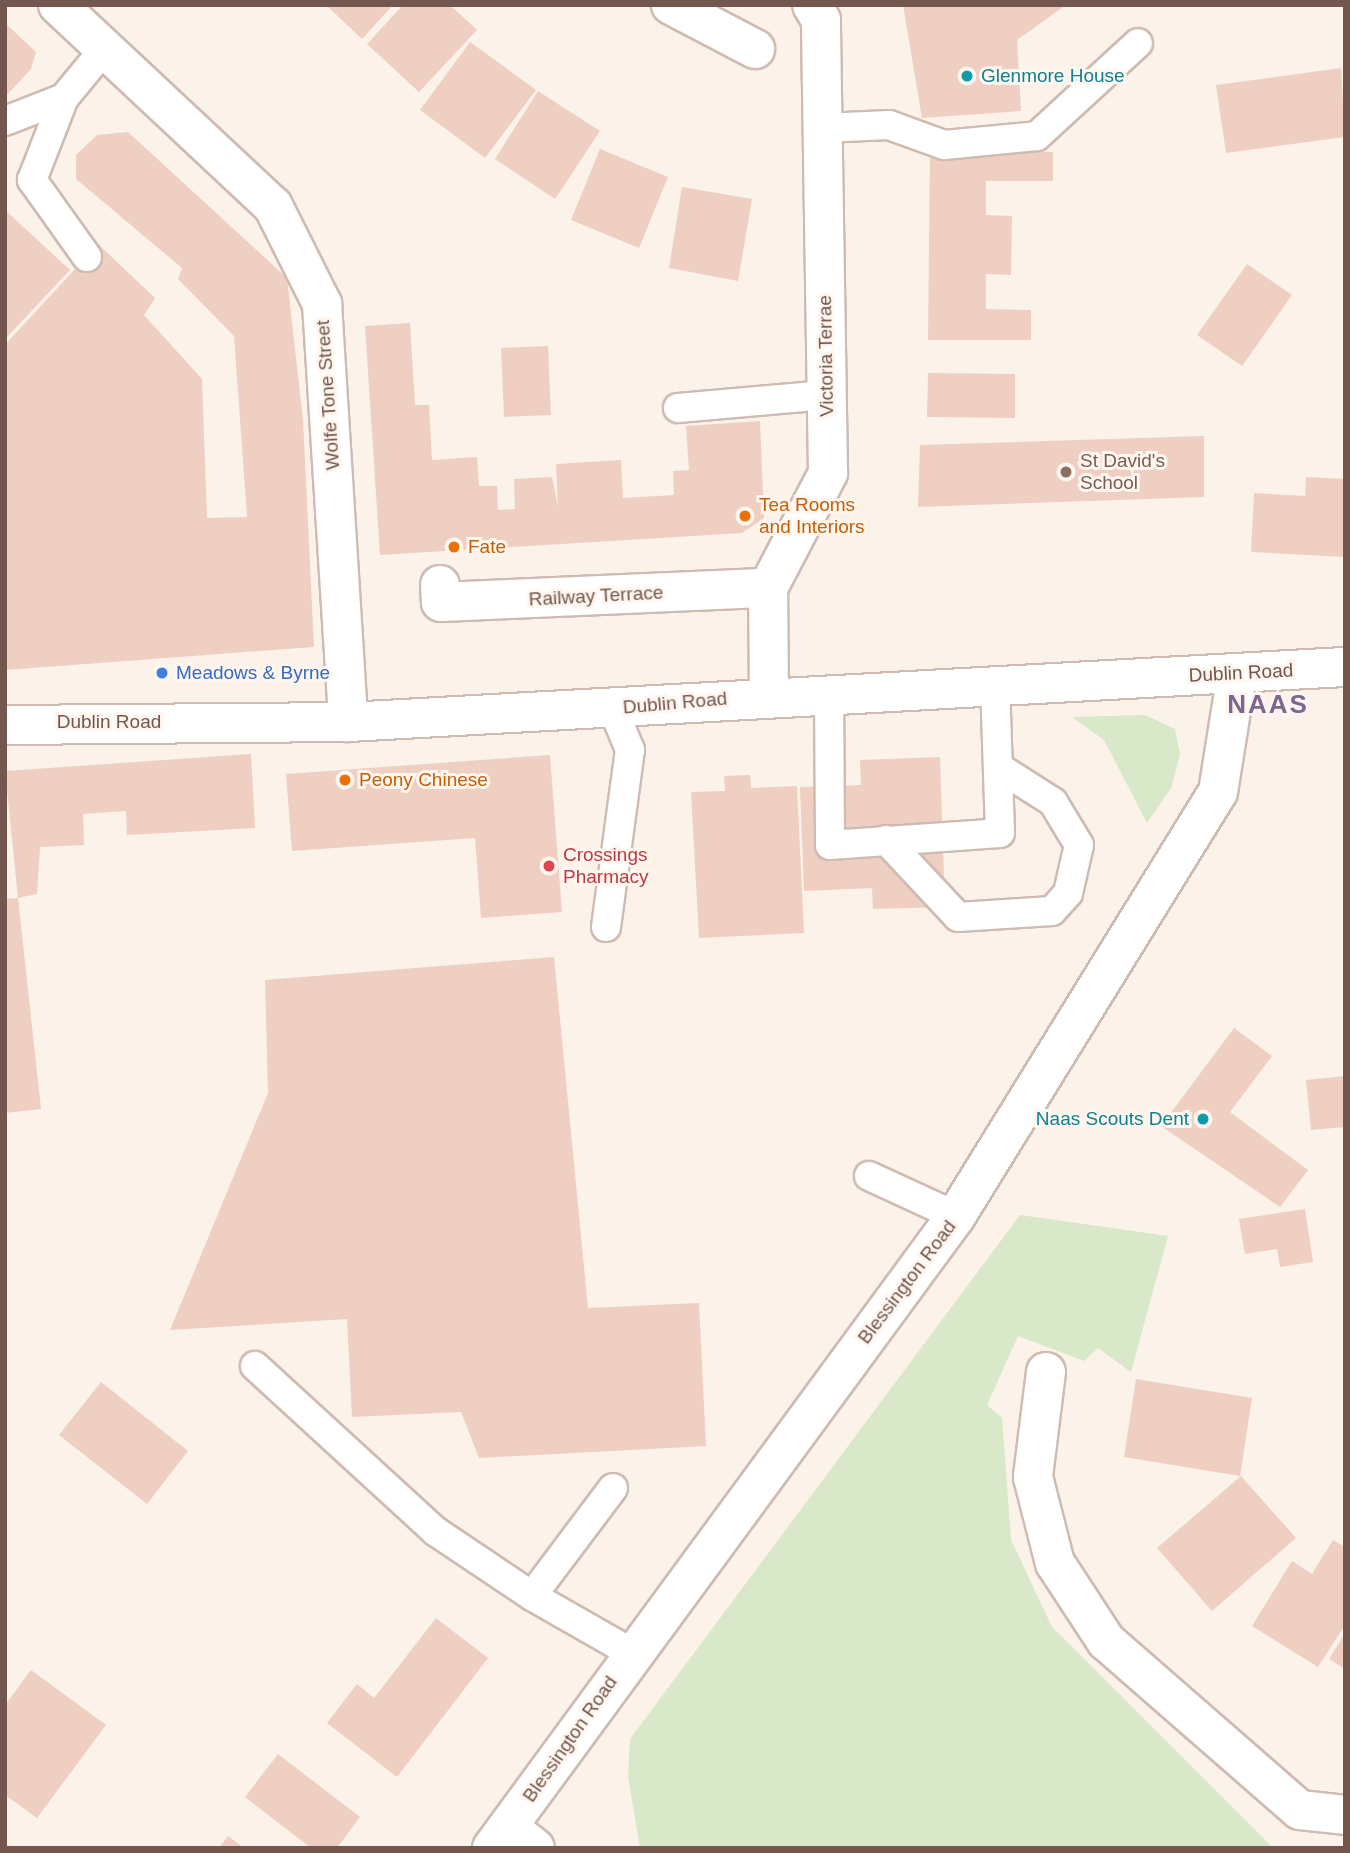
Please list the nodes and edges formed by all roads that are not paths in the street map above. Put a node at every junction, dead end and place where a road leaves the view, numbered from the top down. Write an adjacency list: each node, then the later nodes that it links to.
1 (58, 5): 5 (main road, Wolfe Tone Street)
2 (671, 5): 6 (main road)
3 (812, 5): 9 (main road, Victoria Terrae)
4 (1138, 43): 9 (lane)
5 (105, 48): 7 (lane); 21 (main road, Wolfe Tone Street)
6 (755, 49)
7 (64, 98): 8 (lane); 10 (lane)
8 (5, 121)
9 (823, 128): 11 (main road, Victoria Terrae)
10 (87, 257)
11 (827, 395): 12 (lane); 14 (main road, Victoria Terrae)
12 (678, 408)
13 (440, 585): 14 (main road, Railway Terrace)
14 (768, 588): 19 (main road, Victoria Terrae)
15 (1345, 667): 16 (main road, Dublin Road)
16 (1237, 674): 17 (main road, Dublin Road); 27 (main road, Blessington Road)
17 (995, 682): 18 (main road, Dublin Road); 23 (lane)
18 (829, 692): 19 (main road, Dublin Road); 24 (lane)
19 (769, 695): 20 (main road, Dublin Road)
20 (613, 709): 21 (main road, Dublin Road); 25 (lane)
21 (348, 722): 22 (main road, Dublin Road)
22 (5, 725)
23 (998, 767): 24 (lane); 24 (lane)
24 (886, 840)
25 (606, 927)
26 (869, 1176): 27 (lane)
27 (957, 1216): 32 (main road, Blessington Road)
28 (255, 1366): 31 (lane)
29 (1046, 1372): 33 (main road)
30 (613, 1488): 31 (lane)
31 (533, 1596): 32 (lane)
32 (631, 1652): 34 (main road, Blessington Road)
33 (1345, 1815)
34 (512, 1841)
35 (1345, 1842): 36 (main road)
36 (1341, 1848)

